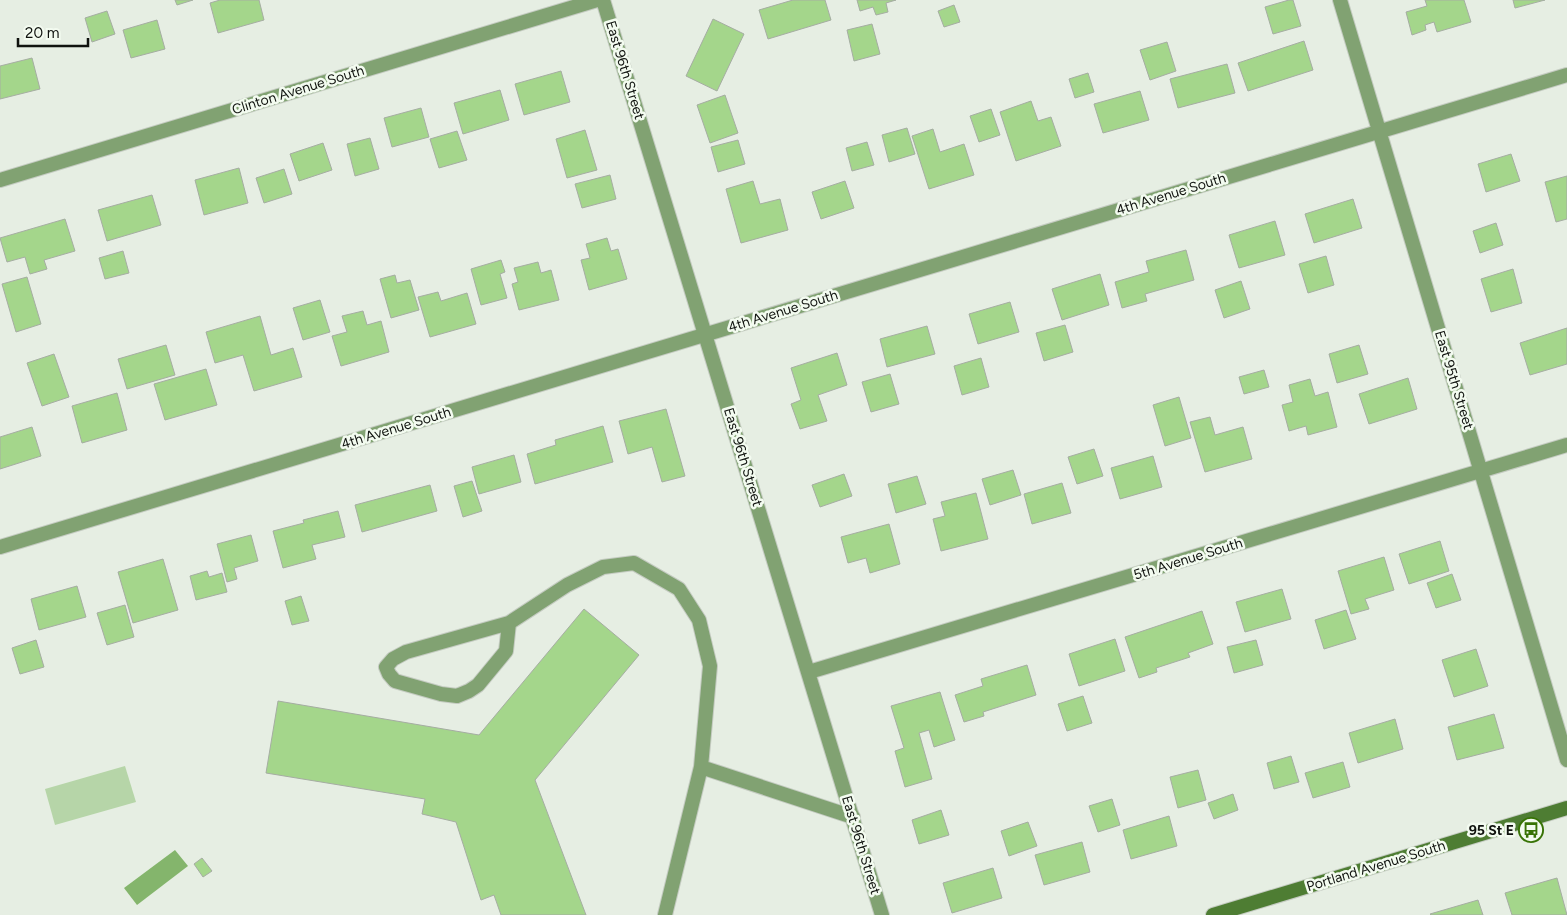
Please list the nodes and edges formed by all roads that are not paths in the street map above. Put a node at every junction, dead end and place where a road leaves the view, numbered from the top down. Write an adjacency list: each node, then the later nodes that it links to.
1 (597, 0): 6 (street, Clinton Avenue South)
2 (604, 0): 7 (street, East 96th Street)
3 (1340, 0): 5 (street, East 95th Street)
4 (1567, 75): 5 (street, 4th Avenue South)
5 (1379, 132): 7 (street, 4th Avenue South); 9 (street, East 95th Street)
6 (0, 180)
7 (705, 335): 10 (street, 4th Avenue South); 12 (street, East 96th Street)
8 (1567, 445): 9 (street, 5th Avenue South)
9 (1481, 471): 12 (street, 5th Avenue South); 13 (street, East 95th Street)
10 (0, 547)
11 (508, 623): 11 (street); 14 (street)
12 (809, 672): 16 (street, East 96th Street)
13 (1567, 760)
14 (701, 767): 16 (street); 17 (street)
15 (1567, 808): 19 (main road, Portland Avenue South)
16 (853, 817): 18 (street, East 96th Street)
17 (665, 915)
18 (882, 915)
19 (1213, 915)

